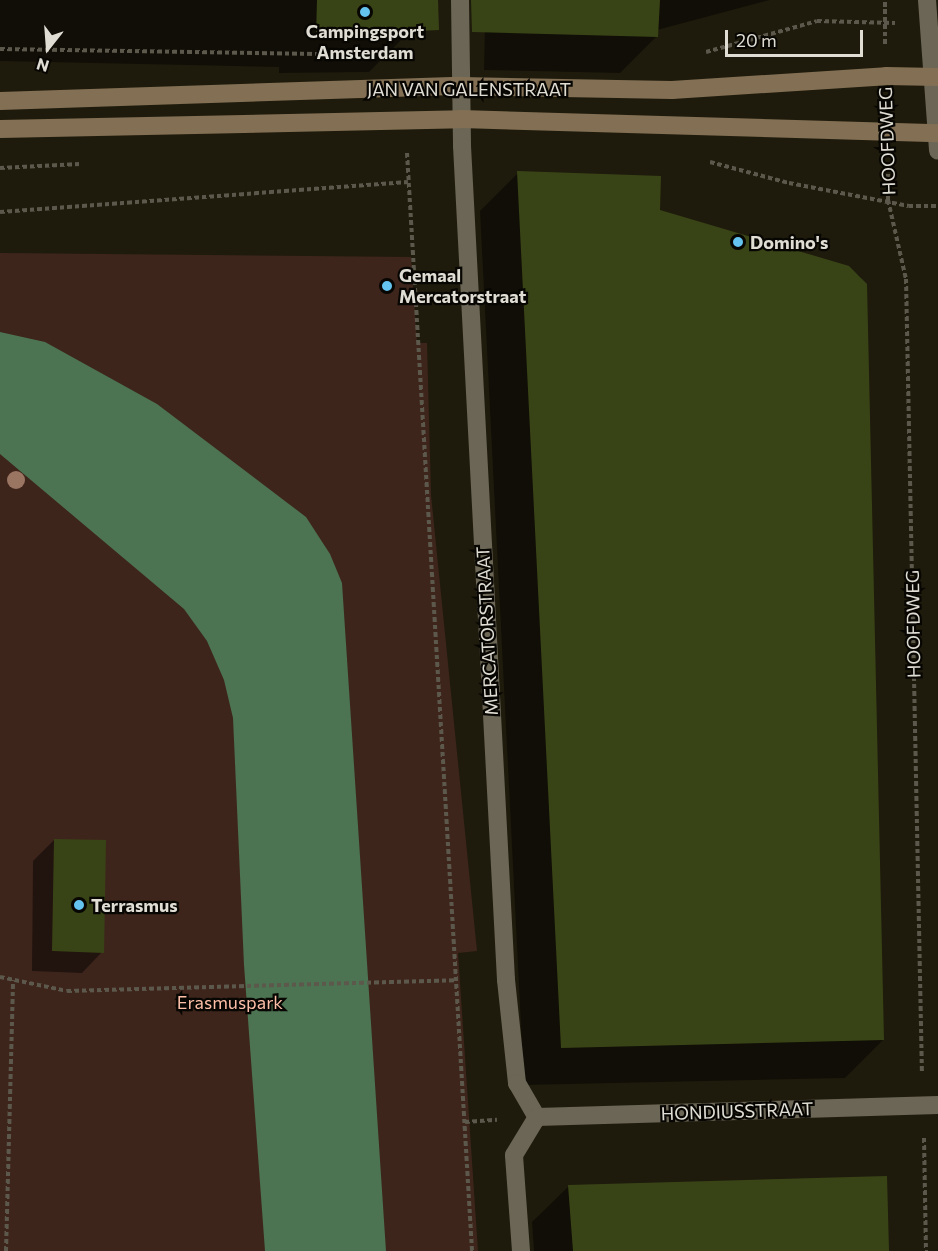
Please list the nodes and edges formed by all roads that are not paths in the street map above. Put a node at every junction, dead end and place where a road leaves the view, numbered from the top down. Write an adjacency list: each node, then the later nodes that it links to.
1 (460, 0): 4 (street, MERCATORSTRAAT)
2 (927, 0): 3 (street)
3 (935, 77): 4 (main road, JAN VAN GALENSTRAAT); 8 (street)
4 (460, 86): 5 (main road, JAN VAN GALENSTRAAT); 6 (street, MERCATORSTRAAT)
5 (0, 101)
6 (461, 119): 7 (main road, JAN VAN GALENSTRAAT); 8 (main road, JAN VAN GALENSTRAAT); 10 (street, MERCATORSTRAAT)
7 (0, 129)
8 (937, 139)
9 (931, 1105): 10 (street, HONDIUSSTRAAT)
10 (537, 1117): 11 (street)
11 (521, 1251)

